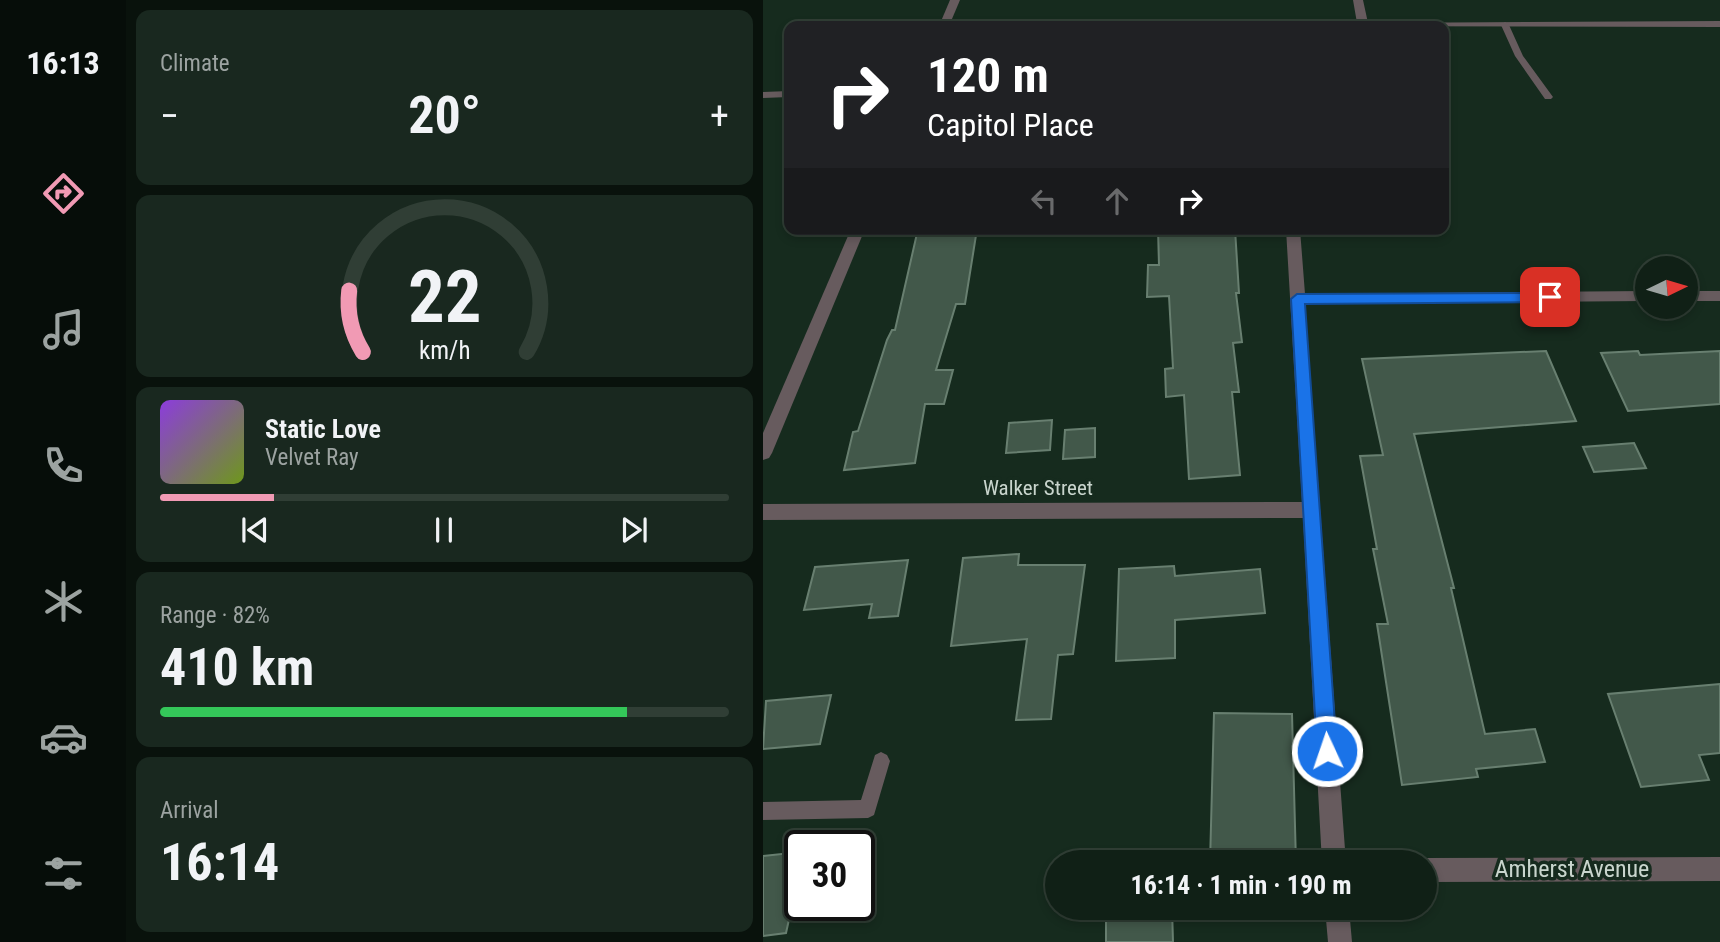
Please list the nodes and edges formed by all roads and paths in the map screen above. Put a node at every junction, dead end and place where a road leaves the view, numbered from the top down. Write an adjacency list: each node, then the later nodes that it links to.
1 (955, 0): 3 (street)
2 (1358, 0): 4 (street)
3 (946, 21)
4 (1362, 21)
5 (1449, 24): 6 (street)
6 (1505, 24): 7 (street); 10 (lane)
7 (1720, 24)
8 (784, 94): 9 (street)
9 (763, 95)
10 (1548, 97)
11 (855, 235): 17 (street)
12 (1293, 235): 16 (street)
13 (1635, 296): 16 (street)
14 (1698, 296): 15 (street)
15 (1720, 296)
16 (1297, 299): 18 (street)
17 (763, 453)
18 (1313, 510): 19 (street, Walker Street); 22 (street)
19 (763, 512)
20 (881, 761): 21 (lane)
21 (763, 811)
22 (1333, 850)
23 (1720, 869): 24 (street, Amherst Avenue)
24 (1437, 870)
25 (1338, 920): 26 (street)
26 (1340, 942)

